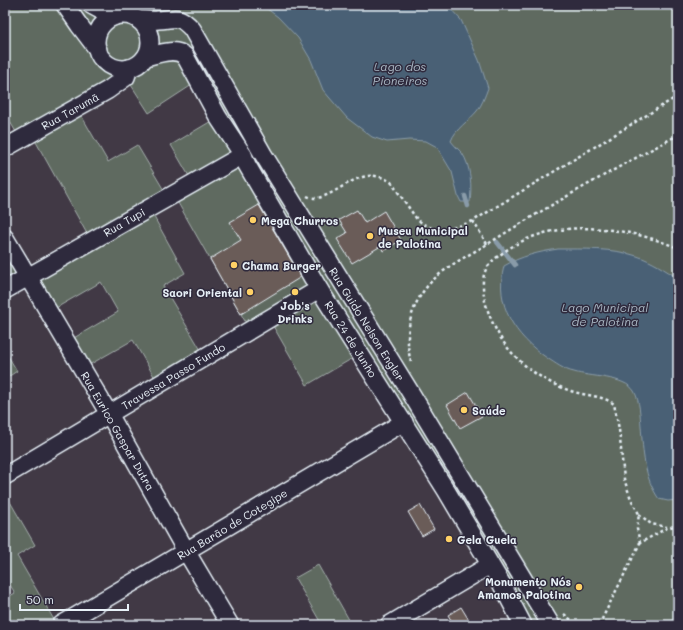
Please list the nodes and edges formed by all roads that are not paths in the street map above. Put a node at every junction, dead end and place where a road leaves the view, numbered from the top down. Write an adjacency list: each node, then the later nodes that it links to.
1 (65, 5): 5 (street)
2 (91, 5): 3 (street)
3 (114, 17): 4 (street); 5 (street)
4 (139, 20): 6 (street); 20 (street, Rua Guido Nelson Engler)
5 (102, 56): 7 (street); 8 (street)
6 (146, 57): 7 (street); 10 (street, Rua 24 de Junho)
7 (129, 68): 8 (street, Rua Tarumã)
8 (108, 90): 9 (street, Rua Tarumã)
9 (5, 148)
10 (243, 155): 12 (street, Rua Tupi); 13 (street, Rua 24 de Junho)
11 (5, 238): 12 (street, Rua Eurico Gaspar Dutra)
12 (28, 277): 14 (street, Rua Tupi); 15 (street, Rua Eurico Gaspar Dutra)
13 (319, 288): 15 (street, Travessa Passo Fundo); 16 (street, Rua 24 de Junho)
14 (5, 290)
15 (109, 414): 17 (street, Travessa Passo Fundo); 18 (street, Rua Eurico Gaspar Dutra)
16 (404, 422): 18 (street, Rua Barão de Cotegipe); 19 (street, Rua 24 de Junho)
17 (5, 476)
18 (186, 551): 21 (street, Rua Barão de Cotegipe); 22 (street, Rua Eurico Gaspar Dutra)
19 (490, 565): 23 (street); 24 (street, Rua 24 de Junho)
20 (556, 619)
21 (61, 625)
22 (230, 625)
23 (389, 625)
24 (523, 625)

